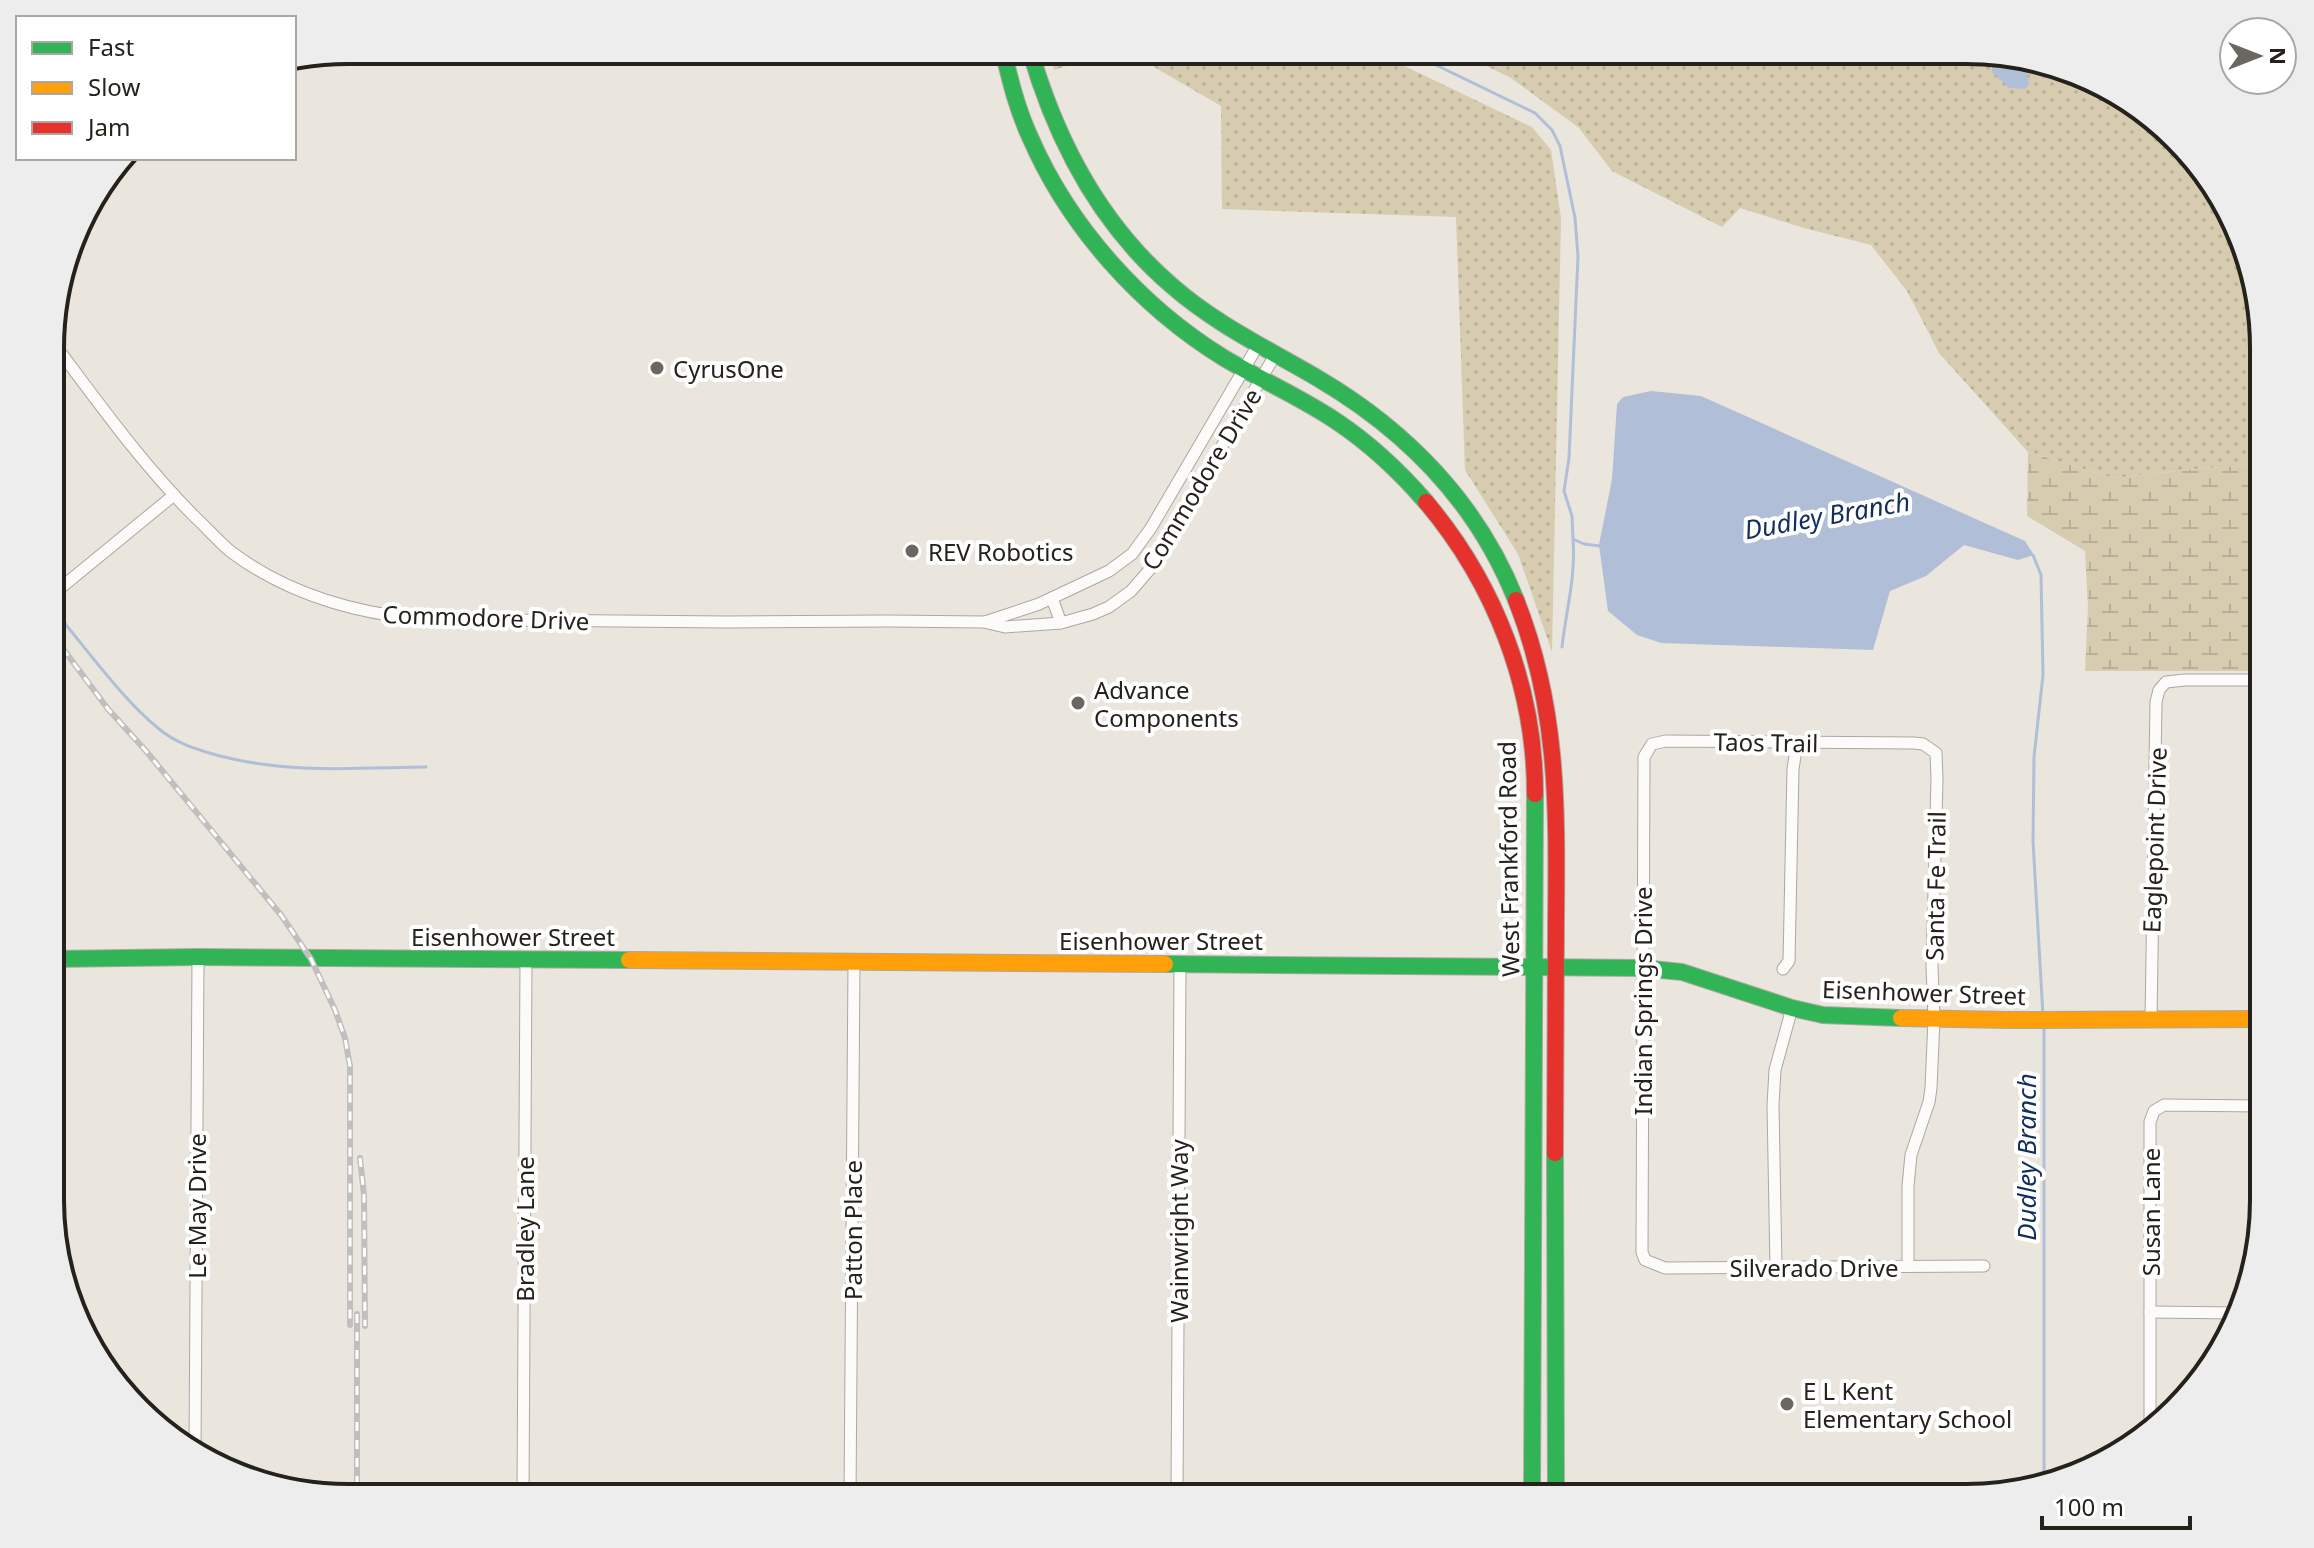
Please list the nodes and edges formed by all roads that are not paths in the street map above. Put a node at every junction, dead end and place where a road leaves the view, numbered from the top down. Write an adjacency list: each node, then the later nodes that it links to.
1 (1007, 64): 6 (main road, West Frankford Road)
2 (1034, 64): 3 (main road, West Frankford Road)
3 (1258, 345): 4 (main road, West Frankford Road); 6 (street, Commodore Drive)
4 (1275, 355): 7 (street, Commodore Drive); 25 (main road, West Frankford Road)
5 (64, 357): 8 (street, Commodore Drive)
6 (1245, 369): 7 (main road, West Frankford Road); 9 (street, Commodore Drive)
7 (1261, 378): 10 (street, Commodore Drive); 24 (main road, West Frankford Road)
8 (174, 495): 11 (street); 13 (street, Commodore Drive)
9 (1132, 554): 10 (street); 12 (street, Commodore Drive)
10 (1151, 568): 14 (street, Commodore Drive)
11 (64, 585)
12 (1052, 598): 13 (street, Commodore Drive); 14 (street)
13 (984, 622): 14 (street, Commodore Drive)
14 (1061, 623)
15 (2249, 680): 31 (street, Eaglepoint Drive)
16 (1797, 743): 17 (street, Taos Trail); 18 (street, Taos Trail); 27 (street)
17 (1880, 743): 29 (street, Santa Fe Trail)
18 (1652, 744): 26 (street, Indian Springs Drive)
19 (198, 957): 20 (main road, Eisenhower Street); 21 (main road, Eisenhower Street); 40 (street, Le May Drive)
20 (64, 959)
21 (526, 960): 22 (main road, Eisenhower Street); 41 (street, Bradley Lane)
22 (854, 962): 23 (main road, Eisenhower Street); 42 (street, Patton Place)
23 (1180, 964): 24 (main road, Eisenhower Street); 43 (street, Wainwright Way)
24 (1534, 966): 25 (main road, Eisenhower Street); 44 (main road, West Frankford Road)
25 (1556, 967): 26 (main road, Eisenhower Street); 45 (main road, West Frankford Road)
26 (1642, 968): 28 (main road, Eisenhower Street); 33 (street, Indian Springs Drive)
27 (1783, 969)
28 (1792, 1008): 29 (main road, Eisenhower Street); 36 (street)
29 (1934, 1019): 31 (main road, Eisenhower Street); 34 (street, Santa Fe Trail)
30 (2250, 1019): 31 (main road, Eisenhower Street)
31 (2151, 1020)
32 (2250, 1106): 37 (street, Susan Lane)
33 (1645, 1260): 36 (street, Silverado Drive)
34 (1908, 1266): 35 (street, Silverado Drive); 36 (street, Silverado Drive)
35 (1984, 1266)
36 (1776, 1268)
37 (2150, 1312): 38 (street); 39 (street, Susan Lane)
38 (2226, 1313)
39 (2150, 1416)
40 (195, 1439)
41 (523, 1484)
42 (850, 1484)
43 (1177, 1484)
44 (1532, 1484)
45 (1556, 1484)

